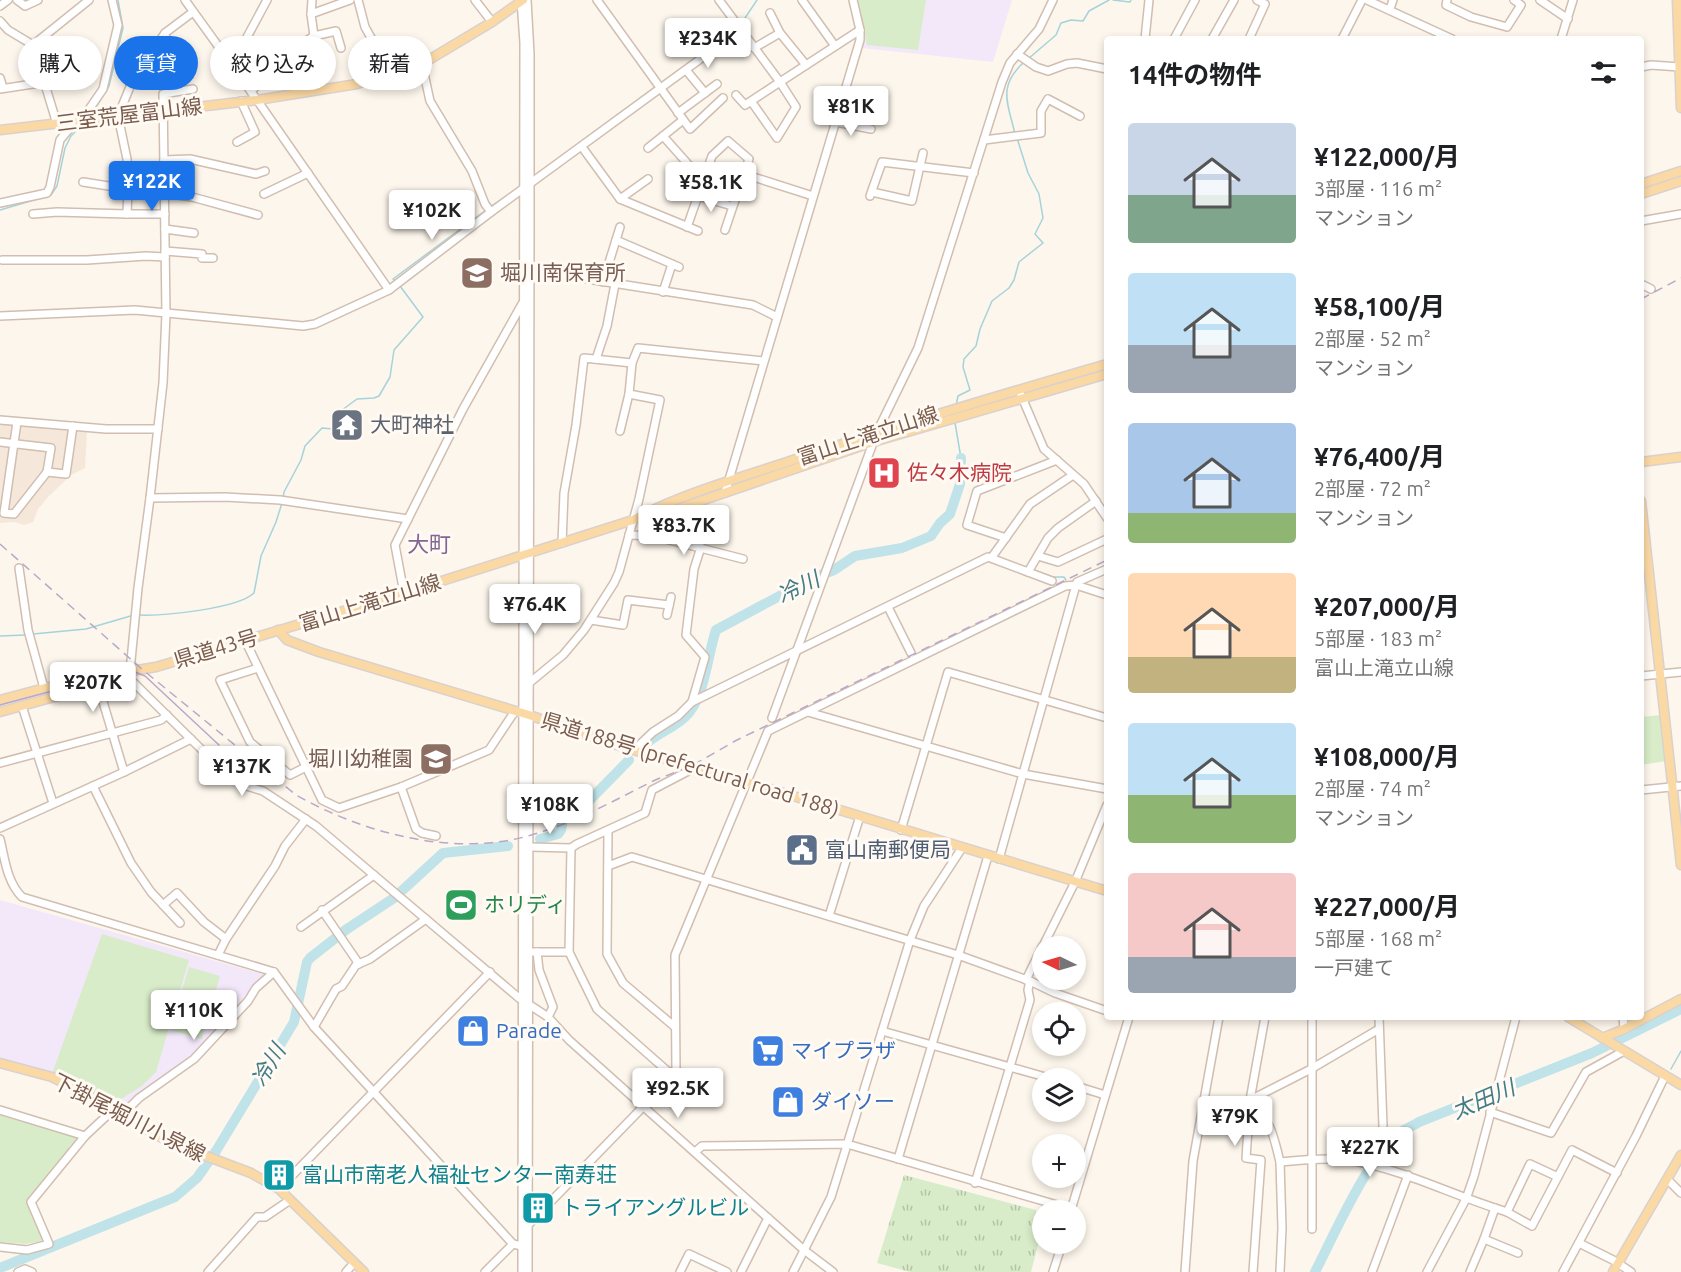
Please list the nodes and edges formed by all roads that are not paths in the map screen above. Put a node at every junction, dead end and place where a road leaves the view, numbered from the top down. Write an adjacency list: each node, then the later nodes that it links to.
1 (8, 0): 30 (street)
2 (17, 0): 3 (street)
3 (38, 0)
4 (89, 0): 44 (street)
5 (112, 0): 89 (street)
6 (185, 0): 32 (street)
7 (267, 0): 47 (street)
8 (312, 0): 34 (street)
9 (350, 0): 34 (street)
10 (358, 0): 49 (street)
11 (475, 0): 38 (street)
12 (523, 0): 38 (main road, 三室荒屋富山線); 112 (street)
13 (597, 0): 73 (street)
14 (718, 0): 39 (street)
15 (802, 0): 57 (street)
16 (1053, 0): 60 (street)
17 (1149, 0): 50 (street)
18 (1195, 0): 51 (street)
19 (1234, 0): 52 (street)
20 (1257, 0): 53 (street)
21 (1362, 0): 54 (street)
22 (1367, 0): 31 (street)
23 (1393, 0): 31 (street)
24 (1447, 0): 25 (street)
25 (1514, 0)
26 (1540, 0): 36 (street)
27 (1573, 0): 36 (street)
28 (1677, 0): 35 (main road)
29 (853, 1): 40 (street)
30 (0, 6)
31 (1390, 9): 55 (street)
32 (194, 12): 41 (street); 46 (street)
33 (770, 13): 42 (street)
34 (311, 14): 48 (street)
35 (1679, 18): 65 (main road)
36 (1568, 19): 56 (street)
37 (0, 21): 43 (street)
38 (492, 22): 61 (main road, 三室荒屋富山線)
39 (740, 30): 59 (street); 66 (street)
40 (860, 30): 57 (street); 90 (street)
41 (165, 33): 45 (street); 86 (street)
42 (780, 33): 59 (street); 62 (street)
43 (18, 36)
44 (44, 36)
45 (165, 36)
46 (211, 36)
47 (248, 36)
48 (314, 36): 58 (street)
49 (370, 36)
50 (1145, 36)
51 (1176, 36)
52 (1214, 36)
53 (1250, 36)
54 (1344, 36)
55 (1446, 36)
56 (1562, 36)
57 (835, 46): 62 (street)
58 (341, 48)
59 (754, 48): 68 (street)
60 (1017, 54): 64 (street); 95 (street)
61 (432, 58)
62 (806, 65): 68 (street)
63 (1644, 66): 65 (street)
64 (1104, 68)
65 (1680, 68): 84 (main road)
66 (686, 70): 73 (street); 78 (street)
67 (0, 78): 72 (street)
68 (780, 82): 82 (street); 82 (street)
69 (717, 84): 78 (street)
70 (348, 85): 81 (main road, 三室荒屋富山線)
71 (18, 86): 72 (street)
72 (2, 89)
73 (660, 89): 87 (street); 97 (street)
74 (48, 90): 91 (street)
75 (187, 90): 85 (street)
76 (428, 90): 122 (street)
77 (250, 91): 81 (street)
78 (705, 93): 87 (street)
79 (736, 95): 82 (street)
80 (723, 98): 87 (street)
81 (257, 100): 83 (main road, 三室荒屋富山線); 104 (street)
82 (751, 101)
83 (241, 102): 85 (main road, 三室荒屋富山線); 96 (street)
84 (1681, 107)
85 (164, 111): 86 (main road, 三室荒屋富山線); 100 (street)
86 (118, 116): 89 (main road, 三室荒屋富山線); 113 (street)
87 (681, 116): 94 (street)
88 (1080, 116): 95 (street)
89 (78, 121): 91 (main road, 三室荒屋富山線); 120 (street)
90 (836, 122): 92 (street); 118 (street)
91 (57, 124): 93 (main road, 三室荒屋富山線)
92 (871, 129)
93 (0, 130)
94 (663, 136): 98 (street); 108 (street)
95 (984, 140): 105 (street)
96 (237, 142)
97 (582, 147): 112 (street); 119 (street)
98 (648, 148)
99 (923, 153): 101 (street)
100 (164, 160): 102 (street); 114 (street)
101 (919, 167): 101 (street); 105 (street)
102 (265, 171)
103 (1681, 171): 111 (main road)
104 (308, 173): 116 (street); 143 (street)
105 (974, 173): 162 (street)
106 (744, 174): 108 (street); 118 (street); 121 (street)
107 (648, 179): 119 (street)
108 (703, 181): 117 (street)
109 (1681, 181): 115 (main road)
110 (83, 182): 113 (street)
111 (1644, 183)
112 (527, 186): 122 (street); 139 (street); 146 (street)
113 (128, 189): 124 (street)
114 (164, 193): 125 (street); 127 (street)
115 (1644, 193)
116 (264, 194)
117 (698, 196): 121 (street); 130 (street)
118 (813, 196): 149 (street)
119 (620, 199): 130 (street)
120 (0, 203)
121 (732, 206): 132 (street)
122 (491, 212): 143 (street)
123 (33, 214): 124 (street)
124 (127, 214): 125 (street)
125 (165, 214): 131 (street)
126 (1681, 214): 128 (street)
127 (258, 215)
128 (1644, 220)
129 (620, 227): 135 (street)
130 (687, 227): 133 (street)
131 (165, 229): 134 (street); 136 (street)
132 (725, 230)
133 (698, 231)
134 (194, 233)
135 (616, 240): 140 (street); 145 (street)
136 (165, 254): 137 (street); 138 (street); 147 (street)
137 (213, 258)
138 (2, 260)
139 (530, 270): 140 (street); 184 (street)
140 (603, 282): 141 (street)
141 (615, 284): 145 (street); 150 (street)
142 (1644, 286): 144 (street)
143 (389, 290): 147 (street)
144 (1651, 290)
145 (663, 292): 149 (street)
146 (523, 303): 176 (street); 184 (street)
147 (166, 314): 148 (street); 160 (street)
148 (0, 316)
149 (777, 317): 151 (street)
150 (596, 358): 152 (street); 182 (street)
151 (764, 361): 152 (street); 171 (street)
152 (632, 363): 155 (street)
153 (1104, 365): 156 (main road, 富山上滝立山線)
154 (1104, 375): 156 (main road, 富山上滝立山線)
155 (629, 394): 161 (street); 177 (street)
156 (1021, 394): 162 (main road, 富山上滝立山線); 164 (main road, 富山上滝立山線); 167 (street)
157 (0, 420): 158 (street)
158 (17, 422): 159 (street); 165 (street)
159 (73, 426): 160 (street); 169 (street)
160 (158, 429): 173 (street)
161 (620, 430)
162 (877, 432): 164 (street); 171 (main road, 富山上滝立山線)
163 (0, 442): 165 (street)
164 (873, 442): 172 (main road, 富山上滝立山線); 200 (street)
165 (14, 443): 169 (street); 169 (street)
166 (1681, 457): 168 (main road)
167 (1057, 460): 170 (street); 179 (street)
168 (1644, 462)
169 (47, 472)
170 (1073, 475): 174 (street); 179 (street)
171 (729, 482): 172 (street); 177 (main road, 富山上滝立山線)
172 (725, 493): 177 (main road, 富山上滝立山線)
173 (150, 498): 176 (street); 203 (street)
174 (1096, 501): 175 (street); 185 (street)
175 (1104, 513)
176 (408, 519): 193 (street)
177 (633, 520): 178 (street); 182 (main road, 富山上滝立山線)
178 (629, 535): 183 (street); 197 (street)
179 (1006, 538): 186 (street)
180 (1644, 538): 206 (main road)
181 (1104, 540): 185 (street)
182 (562, 543): 184 (main road, 富山上滝立山線)
183 (701, 547): 187 (street); 213 (street)
184 (526, 555): 193 (main road, 富山上滝立山線); 208 (street); 217 (street)
185 (1038, 556): 190 (street)
186 (993, 557): 190 (street); 195 (street)
187 (743, 559)
188 (19, 568): 210 (street)
189 (1104, 570): 192 (street)
190 (1028, 573): 191 (street)
191 (1052, 581)
192 (1076, 585): 194 (street); 212 (street); 216 (street)
193 (404, 593): 198 (main road, 富山上滝立山線)
194 (1104, 594)
195 (888, 607): 200 (street); 201 (street)
196 (668, 615): 197 (street)
197 (591, 620): 208 (street)
198 (279, 630): 199 (main road, 県道43号); 217 (main road, 県道188号 (prefectural road 188))
199 (245, 640): 202 (street); 203 (main road, 県道43号)
200 (797, 651): 213 (street); 220 (street)
201 (911, 653)
202 (258, 668): 227 (street); 227 (street)
203 (130, 671): 205 (main road, 県道43号)
204 (1681, 672): 206 (street)
205 (118, 673): 209 (main road); 210 (main road); 218 (street)
206 (1661, 674): 207 (street); 233 (main road)
207 (1644, 676)
208 (528, 684): 217 (street)
209 (98, 685): 214 (main road); 221 (street)
210 (44, 688): 211 (main road)
211 (0, 700)
212 (1045, 700): 219 (street); 223 (street); 230 (street)
213 (692, 702): 224 (street)
214 (22, 706): 215 (main road); 225 (street)
215 (0, 712)
216 (808, 712): 223 (street); 231 (street)
217 (522, 713): 224 (main road, 県道188号 (prefectural road 188)); 234 (street); 246 (street); 276 (street)
218 (167, 715): 221 (street); 222 (street)
219 (1104, 717)
220 (772, 718)
221 (111, 733): 225 (street); 229 (street)
222 (191, 739): 229 (street); 240 (street)
223 (927, 746): 230 (street); 242 (street)
224 (634, 750): 228 (main road, 県道188号 (prefectural road 188))
225 (37, 753): 226 (street); 237 (street)
226 (0, 763)
227 (306, 767): 234 (street)
228 (696, 767): 231 (main road, 県道188号 (prefectural road 188)); 243 (street)
229 (124, 772): 232 (street)
230 (1023, 774): 235 (street); 250 (street)
231 (747, 782): 239 (main road, 県道188号 (prefectural road 188)); 254 (street)
232 (93, 786): 237 (street); 257 (street)
233 (1677, 786): 236 (street); 251 (main road)
234 (401, 787): 244 (street)
235 (1104, 788)
236 (1644, 790)
237 (53, 803): 241 (street)
238 (1104, 813): 255 (street)
239 (860, 816): 242 (main road, 県道188号 (prefectural road 188)); 259 (street)
240 (306, 819): 253 (street); 264 (street)
241 (0, 828)
242 (901, 830): 248 (main road, 県道188号 (prefectural road 188))
243 (608, 831): 247 (street); 252 (street)
244 (436, 836)
245 (0, 839): 268 (street)
246 (530, 847): 247 (street); 266 (street)
247 (571, 848): 267 (street)
248 (962, 848): 249 (main road, 県道188号 (prefectural road 188)); 265 (street)
249 (988, 856): 250 (main road, 県道188号 (prefectural road 188)); 269 (street)
250 (999, 859): 255 (main road, 県道188号 (prefectural road 188))
251 (1681, 865)
252 (608, 866): 254 (street); 291 (street)
253 (374, 875): 258 (street); 260 (street)
254 (706, 878): 259 (street); 291 (street)
255 (1075, 882): 256 (main road, 県道188号 (prefectural road 188)); 263 (street)
256 (1104, 890)
257 (163, 905): 261 (street); 264 (street)
258 (322, 910): 262 (street); 270 (street)
259 (829, 916): 265 (street)
260 (426, 919): 270 (street); 272 (street)
261 (180, 923)
262 (300, 927)
263 (1048, 936)
264 (226, 939): 268 (street)
265 (910, 940): 269 (street); 294 (street)
266 (533, 952): 267 (street); 277 (street); 279 (street)
267 (569, 952): 302 (street)
268 (218, 955): 271 (street)
269 (958, 955): 274 (street); 296 (street)
270 (359, 964): 290 (street)
271 (274, 972): 290 (street); 313 (street)
272 (490, 972): 276 (street); 306 (street)
273 (1032, 972): 274 (street)
274 (1028, 981): 278 (street); 299 (street)
275 (1681, 999): 280 (main road)
276 (522, 1000): 277 (street); 342 (street)
277 (530, 1005): 279 (street); 336 (street)
278 (1104, 1010)
279 (548, 1017): 309 (street)
280 (1644, 1018)
281 (1127, 1020): 307 (street)
282 (1218, 1020): 363 (street)
283 (1264, 1020): 308 (street)
284 (1312, 1020): 300 (street)
285 (1379, 1020): 292 (street)
286 (1515, 1020): 312 (street)
287 (1573, 1020): 295 (main road)
288 (1623, 1020): 293 (street)
289 (1641, 1020): 293 (main road)
290 (314, 1027): 306 (street)
291 (675, 1027): 302 (street)
292 (1379, 1029): 300 (street); 314 (street)
293 (1624, 1029): 295 (main road)
294 (882, 1031): 296 (street); 316 (street)
295 (1602, 1038): 297 (main road)
296 (932, 1045): 299 (street); 319 (street)
297 (1624, 1051): 303 (main road); 312 (street)
298 (0, 1063): 310 (main road, 下掛尾堀川小泉線)
299 (1010, 1067): 301 (street); 326 (street)
300 (1311, 1069): 308 (street); 320 (street)
301 (1032, 1073)
302 (673, 1076): 309 (street)
303 (1665, 1076): 304 (main road); 322 (street)
304 (1681, 1085)
305 (1086, 1089): 307 (street)
306 (374, 1091): 327 (street); 340 (street)
307 (1105, 1095): 332 (street)
308 (1250, 1100): 321 (street); 364 (street)
309 (643, 1106): 317 (street); 336 (street)
310 (114, 1109): 313 (main road, 下掛尾堀川小泉線); 315 (street)
311 (0, 1110): 315 (street)
312 (1490, 1112): 329 (street)
313 (124, 1115): 327 (main road, 下掛尾堀川小泉線)
314 (1383, 1126)
315 (85, 1136): 341 (street)
316 (847, 1144): 317 (street); 319 (street); 343 (street)
317 (695, 1152): 335 (street)
318 (1681, 1155): 325 (main road)
319 (898, 1159): 326 (street)
320 (1311, 1161): 321 (street); 323 (street); 337 (street)
321 (1280, 1162): 365 (street)
322 (1617, 1173): 324 (street); 339 (street)
323 (1408, 1175): 329 (street); 366 (street)
324 (1557, 1177): 334 (street); 334 (street)
325 (1667, 1179): 328 (street); 347 (main road)
326 (975, 1183): 331 (street)
327 (279, 1189): 330 (main road, 下掛尾堀川小泉線)
328 (1681, 1193)
329 (1466, 1199): 333 (street); 367 (street)
330 (290, 1200): 346 (main road, 下掛尾堀川小泉線); 351 (street)
331 (1035, 1200)
332 (1074, 1200)
333 (1495, 1208): 334 (street); 338 (street)
334 (1507, 1212)
335 (768, 1218): 343 (street); 359 (street)
336 (528, 1225): 342 (street)
337 (1312, 1229)
338 (1484, 1239): 344 (street); 368 (street)
339 (1580, 1243): 347 (street); 369 (street)
340 (513, 1244): 342 (street); 354 (street)
341 (0, 1247)
342 (525, 1247): 348 (street); 355 (street)
343 (804, 1250): 360 (street); 361 (street)
344 (1518, 1253)
345 (1059, 1254): 362 (street)
346 (354, 1263): 352 (street); 353 (main road, 下掛尾堀川小泉線)
347 (1615, 1268): 370 (street)
348 (528, 1269): 356 (street)
349 (18, 1272): 350 (street)
350 (32, 1272)
351 (208, 1272)
352 (346, 1272)
353 (364, 1272)
354 (485, 1272)
355 (522, 1272)
356 (534, 1272)
357 (680, 1272): 358 (street)
358 (727, 1272)
359 (741, 1272)
360 (793, 1272)
361 (833, 1272)
362 (1053, 1272)
363 (1185, 1272)
364 (1253, 1272)
365 (1280, 1272)
366 (1372, 1272)
367 (1427, 1272)
368 (1470, 1272)
369 (1563, 1272)
370 (1631, 1272)

